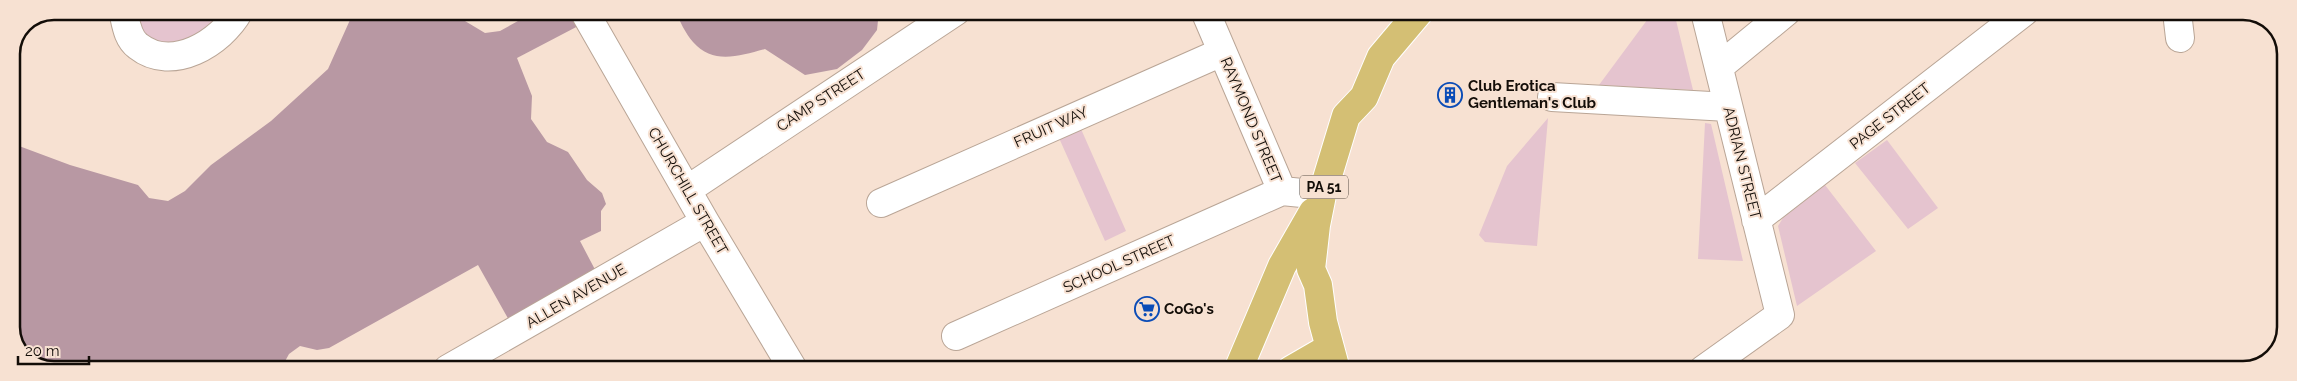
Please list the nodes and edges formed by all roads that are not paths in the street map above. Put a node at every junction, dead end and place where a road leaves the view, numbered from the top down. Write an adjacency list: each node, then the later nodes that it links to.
1 (125, 20): 2 (street)
2 (233, 20)
3 (589, 20): 15 (street, CHURCHILL STREET)
4 (942, 20): 15 (street, CAMP STREET)
5 (1208, 20): 10 (street, RAYMOND STREET)
6 (1412, 20): 12 (main road, PA 51)
7 (1707, 20): 11 (street, ADRIAN STREET)
8 (1776, 20): 11 (street)
9 (2014, 20): 19 (street, PAGE STREET)
10 (1222, 52): 16 (street, RAYMOND STREET); 18 (street, FRUIT WAY)
11 (1719, 67): 14 (street, ADRIAN STREET)
12 (1364, 97): 17 (main road, PA 51); 21 (main road, PA 51)
13 (1552, 97): 14 (street)
14 (1728, 107): 19 (street, ADRIAN STREET)
15 (687, 190): 20 (street, CHURCHILL STREET)
16 (1282, 191): 17 (street, RAYMOND STREET); 22 (street, SCHOOL STREET)
17 (1322, 195): 21 (main road, PA 51); 26 (main road)
18 (881, 203)
19 (1756, 220): 27 (street, ADRIAN STREET)
20 (705, 222): 24 (street, ALLEN AVENUE); 25 (street, CHURCHILL STREET)
21 (1318, 285): 23 (main road, PA 51)
22 (956, 336)
23 (1332, 359)
24 (462, 361)
25 (788, 361)
26 (1242, 361)
27 (1715, 361)

